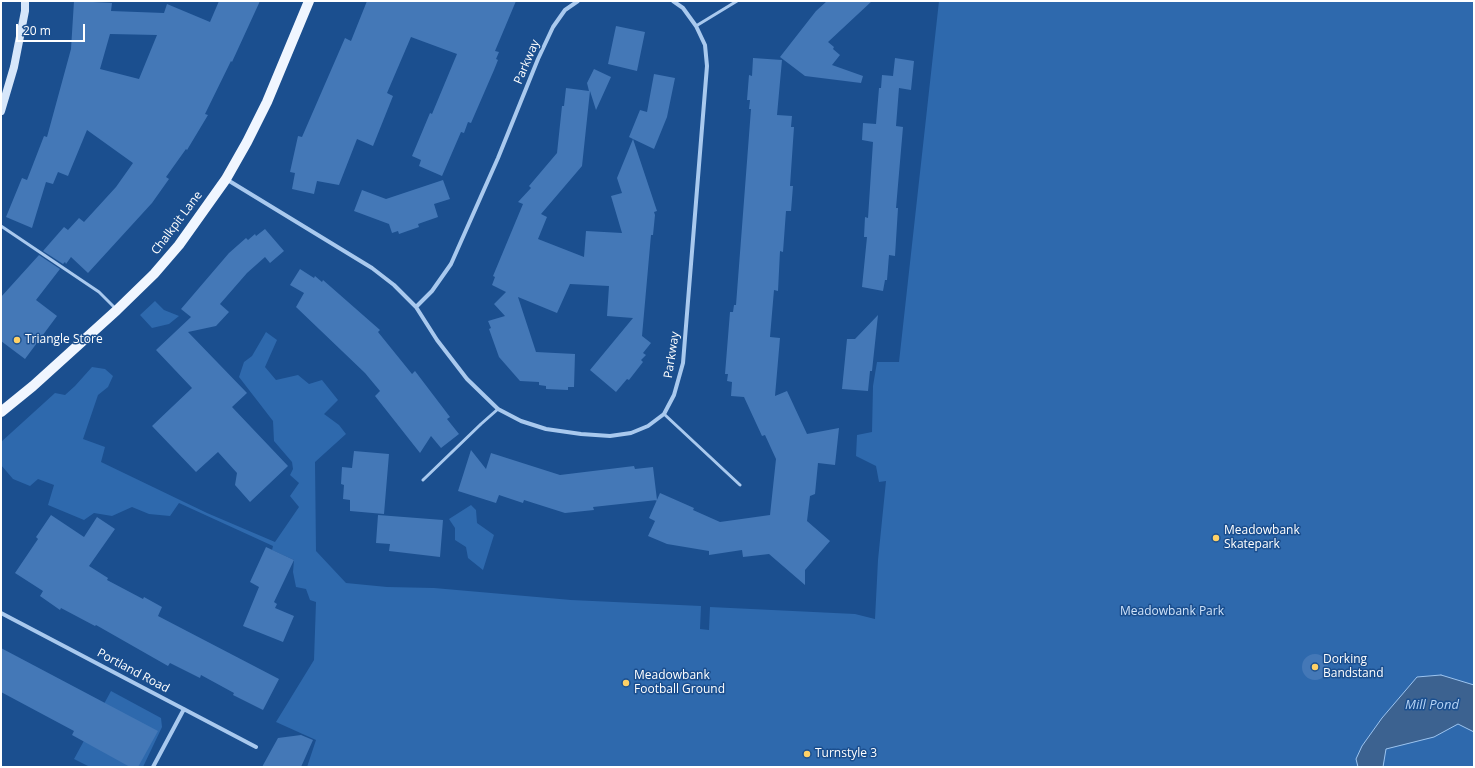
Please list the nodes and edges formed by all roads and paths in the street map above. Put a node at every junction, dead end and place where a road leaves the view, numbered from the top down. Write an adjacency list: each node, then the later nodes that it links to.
1 (25, 1): 7 (street)
2 (310, 1): 8 (main road, Chalkpit Lane)
3 (578, 1): 10 (street, Parkway)
4 (673, 1): 6 (street, Parkway)
5 (737, 1): 6 (lane)
6 (696, 26): 14 (street, Parkway)
7 (1, 111)
8 (226, 179): 10 (street, Parkway); 11 (main road, Chalkpit Lane)
9 (1, 226): 11 (lane)
10 (416, 307): 12 (street, Parkway)
11 (117, 310): 13 (main road, Chalkpit Lane)
12 (498, 409): 14 (street, Parkway); 15 (lane)
13 (1, 412)
14 (664, 414): 16 (lane)
15 (423, 480)
16 (740, 485)
17 (1, 613): 18 (street, Portland Road)
18 (184, 709): 19 (street, Portland Road); 20 (street)
19 (256, 747)
20 (153, 767)

